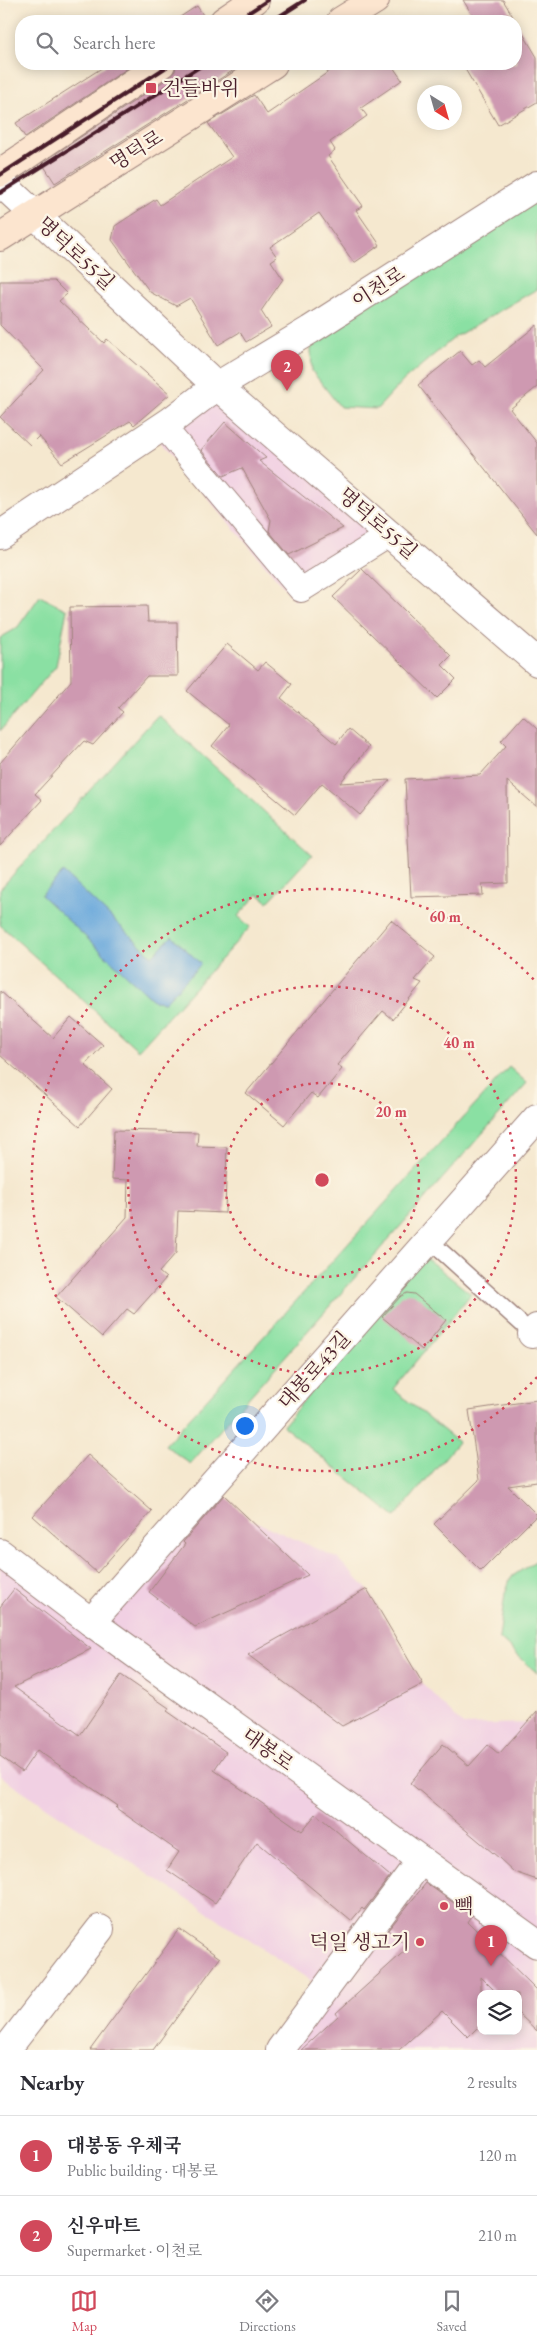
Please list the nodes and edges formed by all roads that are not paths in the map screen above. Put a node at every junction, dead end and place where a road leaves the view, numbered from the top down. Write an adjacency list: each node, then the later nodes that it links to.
1 (255, 0): 3 (main road)
2 (374, 0): 4 (main road)
3 (233, 15)
4 (350, 15)
5 (152, 70): 7 (main road)
6 (263, 70): 10 (main road, 명덕로)
7 (0, 173)
8 (0, 182): 10 (street, 명덕로55길)
9 (537, 185): 12 (street, 이천로)
10 (34, 213): 11 (main road, 명덕로); 12 (street, 명덕로55길)
11 (0, 237)
12 (217, 386): 13 (street); 14 (street, 명덕로55길)
13 (163, 426): 14 (street); 15 (street)
14 (391, 534): 16 (street, 명덕로55길)
15 (0, 535)
16 (537, 662)
17 (537, 1118): 18 (street, 대봉로43길)
18 (429, 1240): 19 (lane); 21 (street, 대봉로43길)
19 (535, 1333)
20 (0, 1553): 21 (street, 대봉로)
21 (91, 1622): 22 (street, 대봉로)
22 (421, 1860): 24 (street, 대봉로); 26 (street)
23 (100, 1929): 25 (street)
24 (537, 1944)
25 (6, 2050)
26 (280, 2050)

